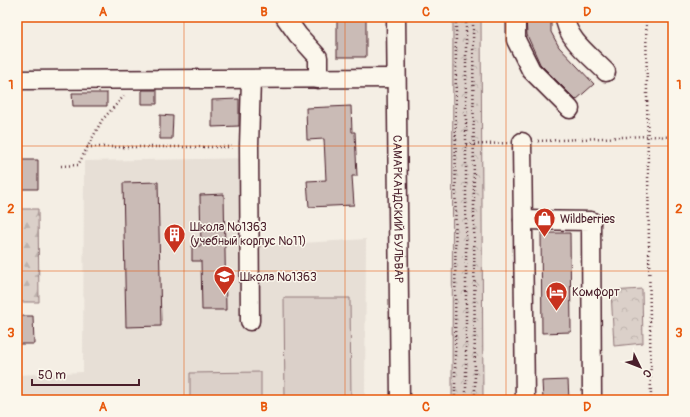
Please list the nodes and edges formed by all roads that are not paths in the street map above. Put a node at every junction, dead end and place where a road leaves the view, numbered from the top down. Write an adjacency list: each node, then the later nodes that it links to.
1 (285, 17): 7 (street)
2 (396, 17): 6 (street, САМАРКАНДСКИЙ БУЛЬВАР)
3 (516, 17): 10 (street)
4 (565, 17): 5 (street)
5 (606, 72)
6 (396, 78): 7 (street); 14 (street, САМАРКАНДСКИЙ БУЛЬВАР)
7 (318, 79): 9 (street)
8 (17, 80): 9 (street)
9 (251, 80): 13 (street)
10 (570, 109)
11 (522, 142): 12 (street)
12 (523, 220): 15 (street); 16 (street)
13 (250, 321)
14 (400, 400)
15 (525, 400)
16 (592, 400)

